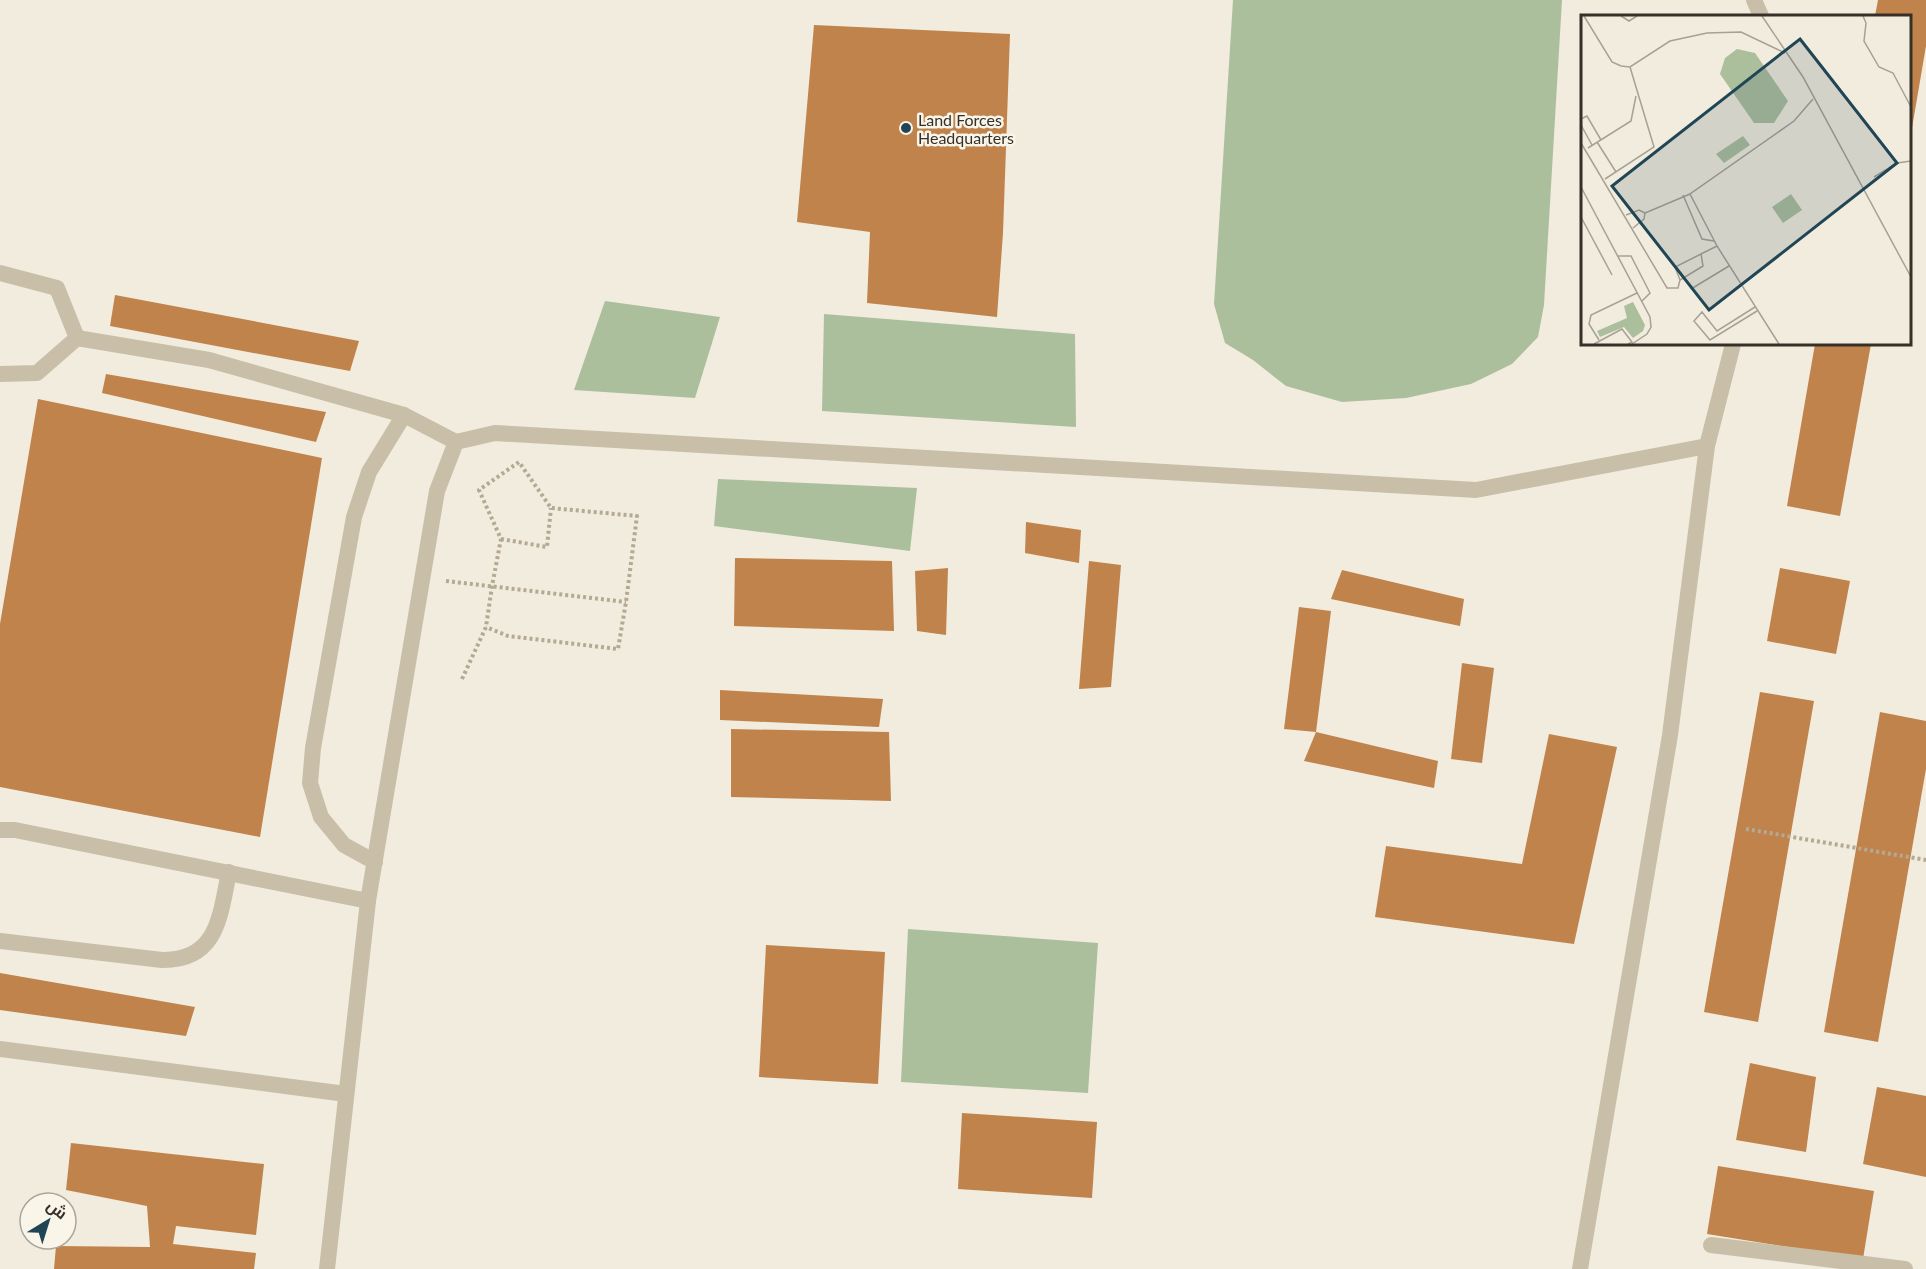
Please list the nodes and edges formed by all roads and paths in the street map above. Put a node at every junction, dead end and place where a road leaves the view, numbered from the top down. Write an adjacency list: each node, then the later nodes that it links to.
1 (1754, 0): 3 (lane)
2 (1768, 0): 4 (lane)
3 (1761, 15)
4 (1766, 15)
5 (0, 273): 6 (lane)
6 (77, 338): 8 (lane); 9 (lane)
7 (1733, 345): 11 (lane)
8 (0, 374)
9 (404, 415): 10 (lane); 22 (lane)
10 (456, 442): 11 (lane); 14 (lane)
11 (1707, 446): 30 (lane)
12 (551, 508): 13 (path); 13 (path); 16 (path)
13 (501, 539): 15 (path)
14 (422, 579): 15 (path); 22 (lane)
15 (492, 586): 16 (path); 17 (path)
16 (626, 602): 17 (path)
17 (486, 627): 18 (path)
18 (462, 678)
19 (1746, 828): 21 (path)
20 (0, 830): 23 (lane)
21 (1926, 860)
22 (375, 862): 24 (lane)
23 (229, 872): 24 (lane); 25 (lane)
24 (368, 901): 27 (lane)
25 (0, 941)
26 (0, 1049): 27 (lane)
27 (346, 1094): 29 (lane)
28 (1711, 1245): 31 (lane)
29 (327, 1269)
30 (1580, 1269)
31 (1905, 1269)

